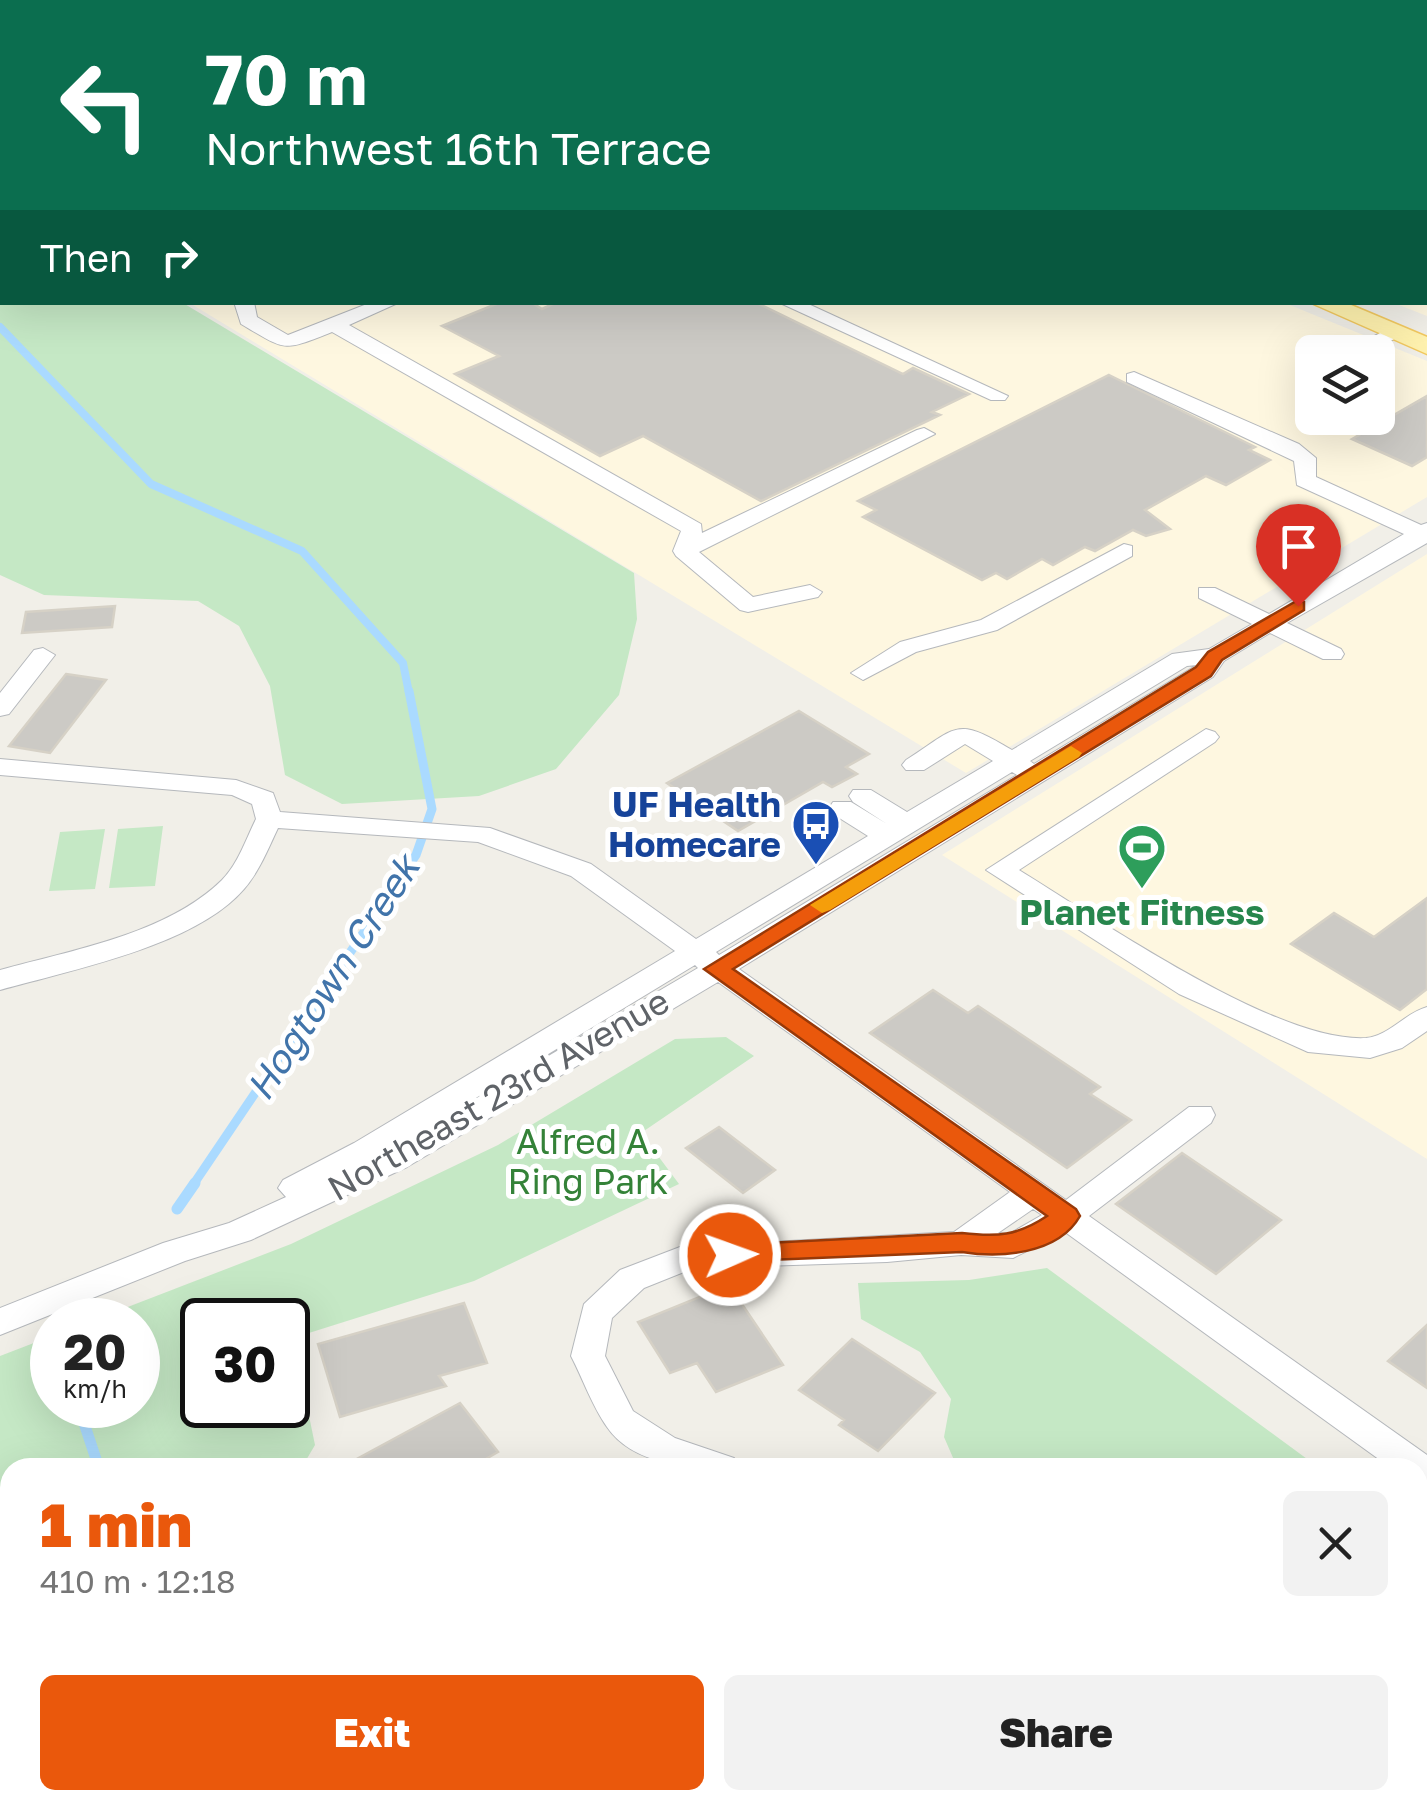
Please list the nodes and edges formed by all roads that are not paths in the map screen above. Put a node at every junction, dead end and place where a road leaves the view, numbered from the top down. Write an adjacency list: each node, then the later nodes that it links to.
1 (245, 305): 6 (street)
2 (384, 305): 6 (street)
3 (794, 305): 9 (street)
4 (1328, 305): 7 (main road)
5 (1374, 305): 7 (main road)
6 (334, 325): 12 (street)
7 (1415, 336)
8 (1134, 378): 11 (street)
9 (998, 396)
10 (924, 434): 12 (street)
11 (1425, 528): 16 (street, Northeast 23rd Avenue)
12 (684, 551): 14 (street)
13 (1124, 552): 19 (street)
14 (810, 592)
15 (1207, 592): 16 (street)
16 (1269, 623): 17 (street); 24 (street, Northeast 23rd Avenue)
17 (1332, 654)
18 (43, 655): 20 (street)
19 (864, 673)
20 (0, 708)
21 (1206, 736): 30 (street)
22 (915, 765): 24 (street)
23 (0, 767): 26 (street)
24 (1024, 768): 27 (street, Northeast 23rd Avenue); 28 (street, Northeast 23rd Avenue)
25 (852, 802): 27 (street)
26 (269, 819): 28 (street); 29 (street)
27 (899, 831): 28 (street, Northeast 23rd Avenue)
28 (705, 961): 32 (street); 35 (street, Northeast 23rd Avenue)
29 (0, 980)
30 (1427, 1017)
31 (1200, 1116): 33 (street)
32 (1032, 1193): 33 (street); 34 (street)
33 (1067, 1216): 34 (street); 37 (street)
34 (962, 1242): 36 (street)
35 (0, 1322)
36 (692, 1458)
37 (1405, 1458)

